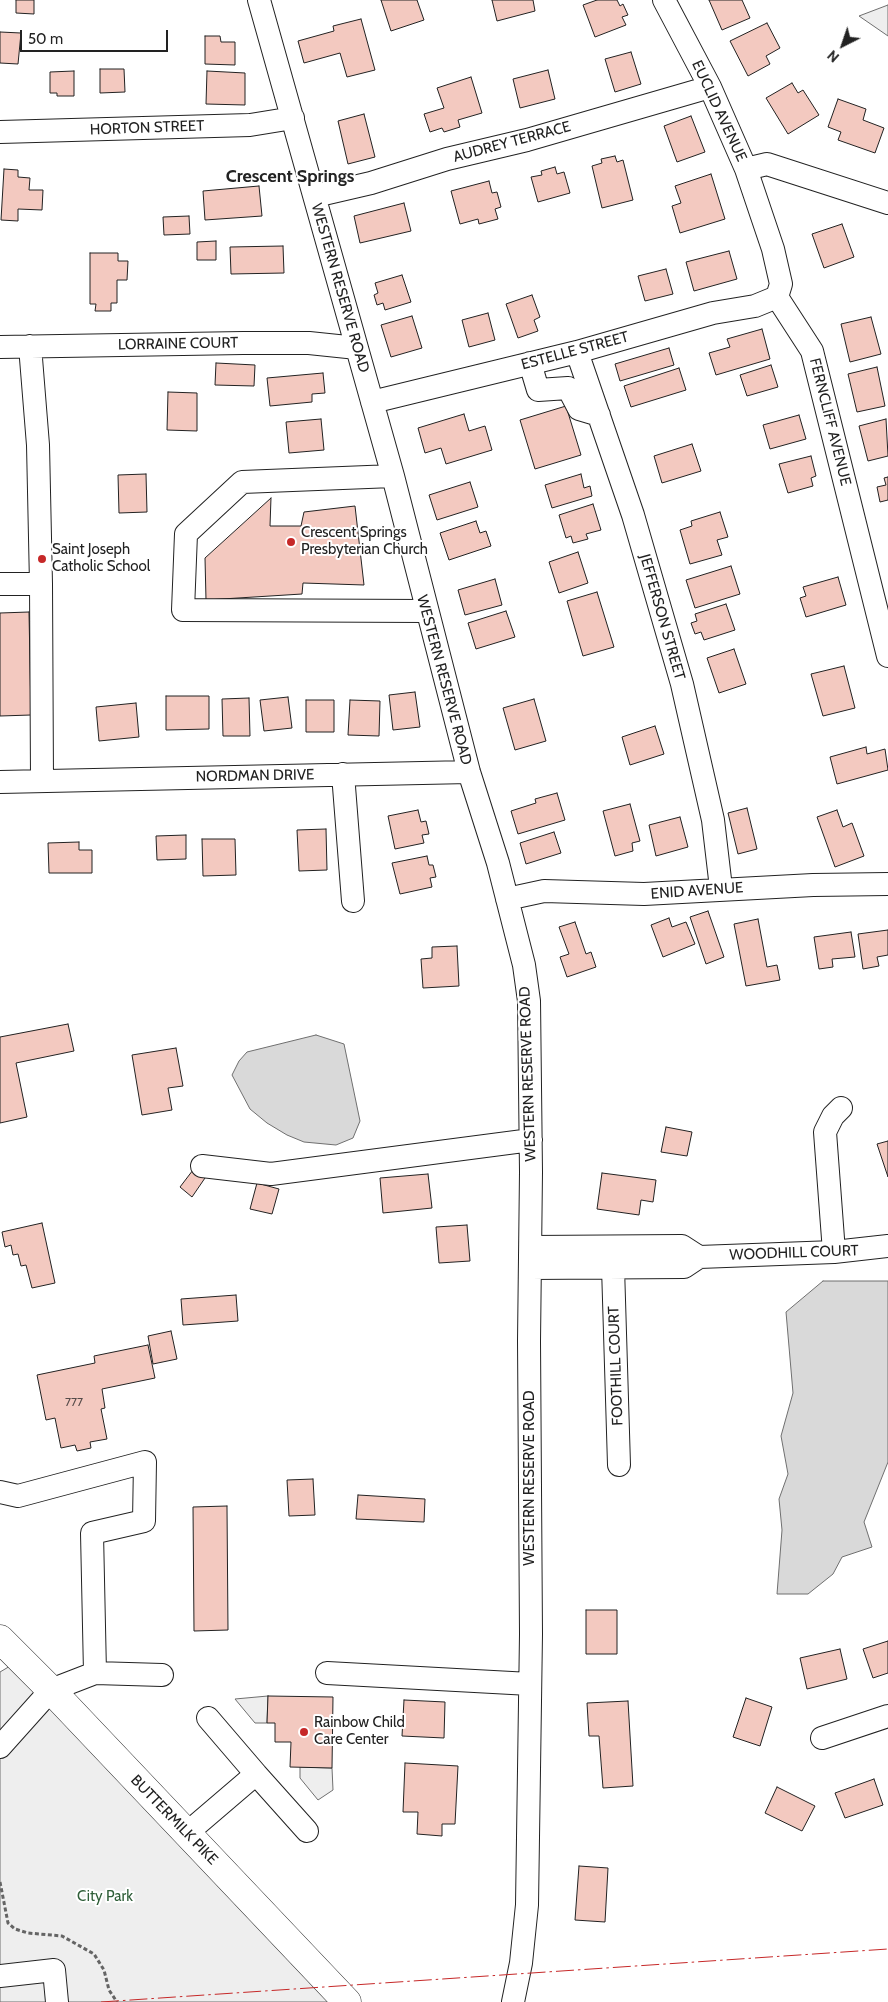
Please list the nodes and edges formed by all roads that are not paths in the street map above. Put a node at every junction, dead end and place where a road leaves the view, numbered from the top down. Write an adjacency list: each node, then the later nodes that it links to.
1 (259, 0): 4 (street, WESTERN RESERVE ROAD)
2 (664, 0): 3 (street, EUCLID AVENUE)
3 (710, 87): 6 (street, EUCLID AVENUE); 7 (street, AUDREY TERRACE)
4 (293, 118): 5 (street, HORTON STREET); 7 (street, WESTERN RESERVE ROAD)
5 (0, 132)
6 (746, 170): 8 (street, EUCLID AVENUE); 9 (street)
7 (315, 196): 12 (street, WESTERN RESERVE ROAD)
8 (888, 203)
9 (776, 297): 13 (street, ESTELLE STREET); 21 (street, FERNCLIFF AVENUE)
10 (30, 346): 11 (street, LORRAINE COURT); 12 (street, LORRAINE COURT); 19 (street)
11 (0, 347)
12 (357, 348): 15 (street, WESTERN RESERVE ROAD)
13 (577, 352): 14 (street, ESTELLE STREET); 16 (street, JEFFERSON STREET)
14 (530, 363): 15 (street, ESTELLE STREET); 16 (street)
15 (372, 402): 17 (street, WESTERN RESERVE ROAD)
16 (599, 415): 27 (street, JEFFERSON STREET)
17 (393, 476): 20 (street, WESTERN RESERVE ROAD); 20 (street)
18 (0, 584): 19 (street)
19 (41, 584): 24 (street)
20 (427, 612): 22 (street, WESTERN RESERVE ROAD)
21 (888, 656)
22 (469, 772): 23 (street, NORDMAN DRIVE); 28 (street, WESTERN RESERVE ROAD)
23 (343, 774): 24 (street, NORDMAN DRIVE); 29 (street)
24 (42, 780): 25 (street, NORDMAN DRIVE)
25 (0, 782)
26 (888, 884): 27 (street, ENID AVENUE)
27 (721, 888): 28 (street, ENID AVENUE)
28 (507, 899): 31 (street, WESTERN RESERVE ROAD)
29 (353, 901)
30 (841, 1108): 34 (street)
31 (531, 1140): 32 (street); 36 (street, WESTERN RESERVE ROAD)
32 (202, 1166)
33 (888, 1246): 34 (street, WOODHILL COURT)
34 (834, 1252): 35 (street, WOODHILL COURT)
35 (699, 1257): 36 (street, WOODHILL COURT); 37 (street, WOODHILL COURT)
36 (531, 1258): 37 (street, WOODHILL COURT); 44 (street, WESTERN RESERVE ROAD)
37 (613, 1267): 38 (street, FOOTHILL COURT)
38 (619, 1465)
39 (0, 1492): 41 (street)
40 (0, 1639): 45 (main road, BUTTERMILK PIKE)
41 (95, 1673): 43 (street); 45 (street)
42 (327, 1674): 44 (street)
43 (162, 1675)
44 (530, 1684): 56 (street, WESTERN RESERVE ROAD)
45 (51, 1690): 49 (street); 52 (main road, BUTTERMILK PIKE)
46 (888, 1716): 48 (street)
47 (208, 1718): 50 (street)
48 (822, 1738)
49 (0, 1747)
50 (256, 1774): 51 (street); 52 (street)
51 (307, 1831)
52 (187, 1833): 55 (main road, BUTTERMILK PIKE)
53 (0, 1976): 54 (street)
54 (57, 2002)
55 (347, 2002)
56 (513, 2002)

